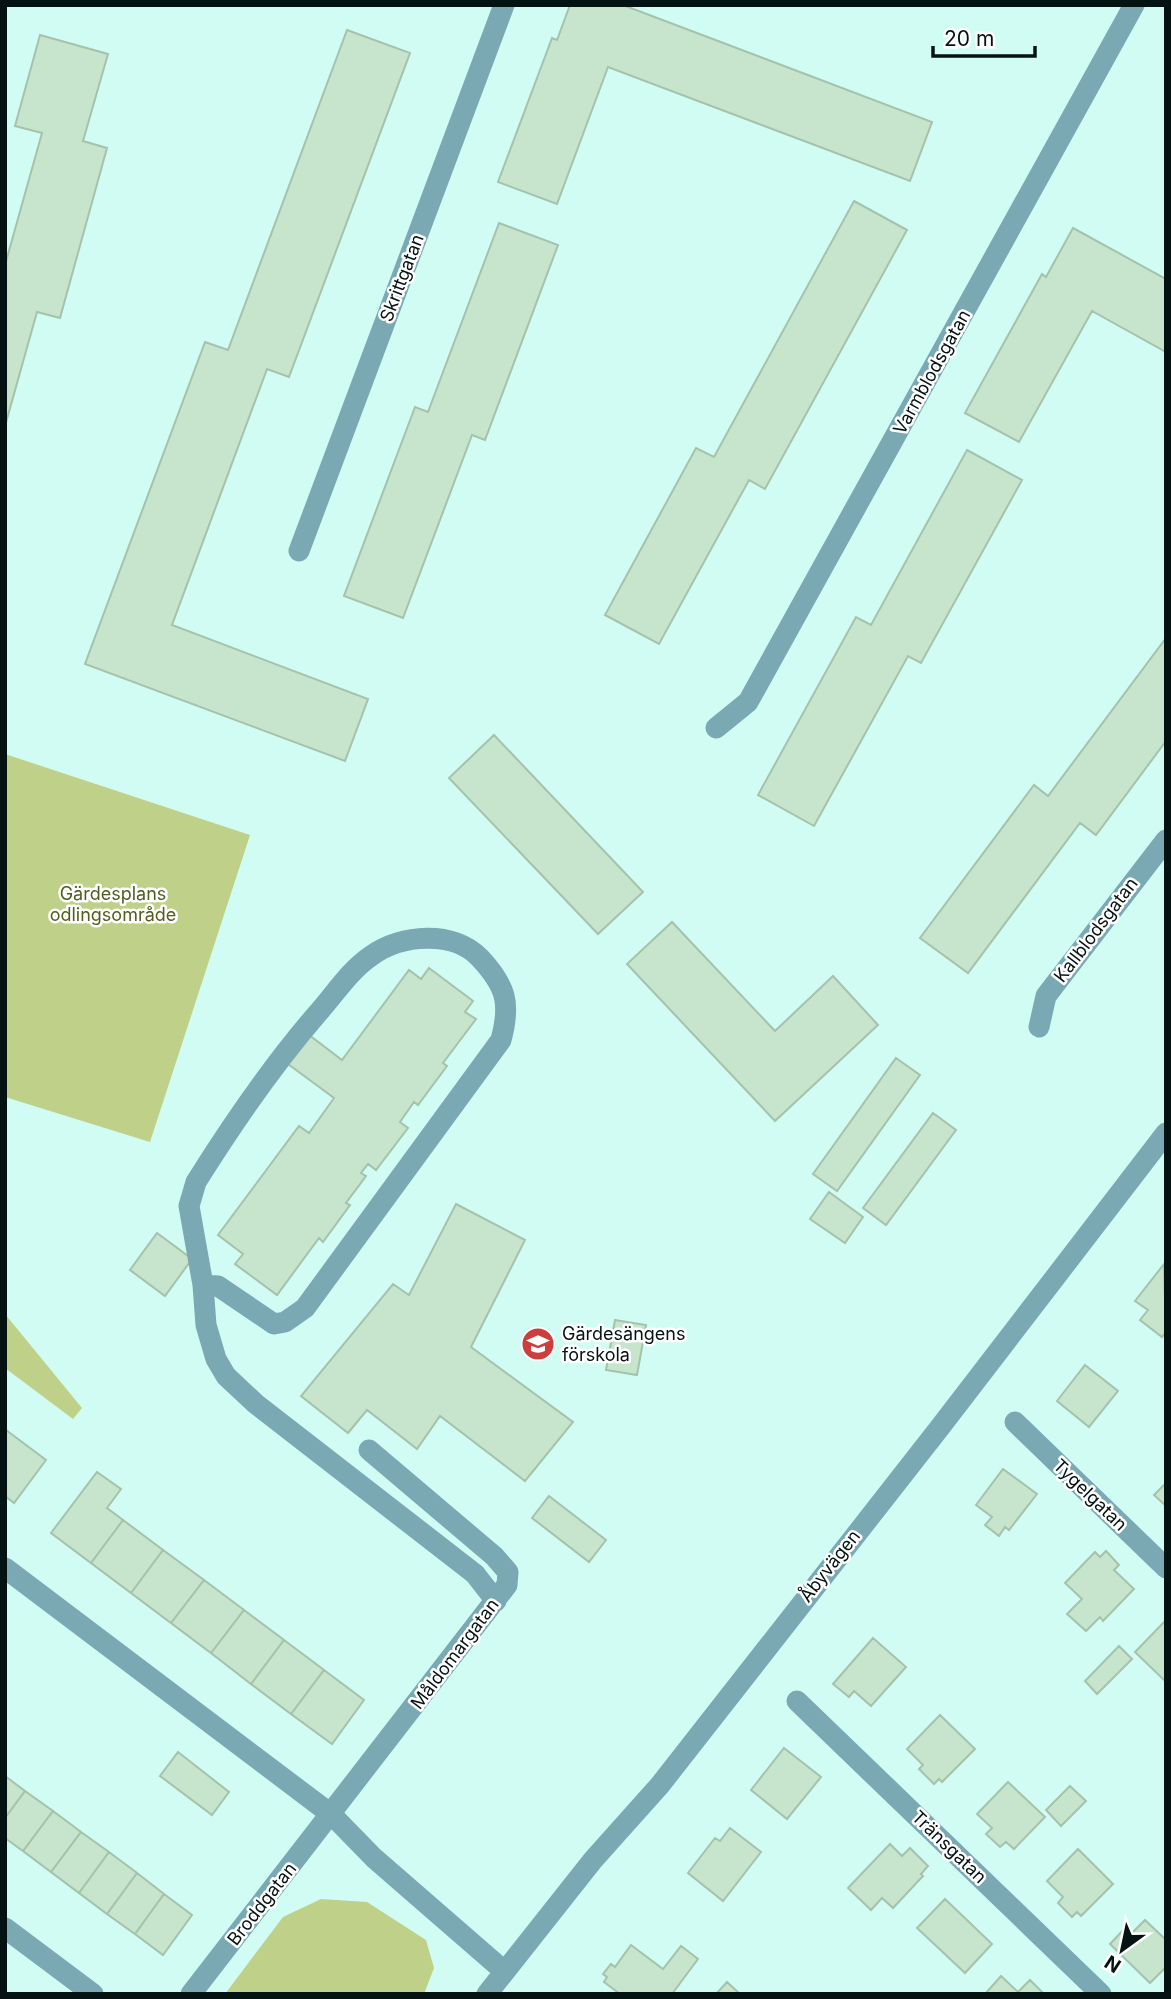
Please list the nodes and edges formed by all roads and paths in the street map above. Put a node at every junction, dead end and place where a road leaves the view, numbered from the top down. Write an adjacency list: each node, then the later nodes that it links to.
1 (504, 5): 3 (street, Skrittgatan)
2 (1134, 5): 4 (street, Varmblodsgatan)
3 (299, 551)
4 (716, 728)
5 (1166, 840): 6 (street, Kallblodsgatan)
6 (1040, 1027)
7 (1166, 1133): 17 (street, Åbyvägen)
8 (203, 1285): 8 (street); 13 (street)
9 (1015, 1422): 12 (street, Tygelgatan)
10 (369, 1450): 13 (street, Måldomargatan)
11 (5, 1568): 15 (street)
12 (1166, 1568)
13 (496, 1601): 15 (street, Måldomargatan)
14 (797, 1700): 20 (street, Tränsgatan)
15 (332, 1815): 17 (street); 19 (street, Broddgatan)
16 (5, 1928): 18 (street)
17 (496, 1987)
18 (93, 1994)
19 (191, 1994)
20 (1101, 1994)

